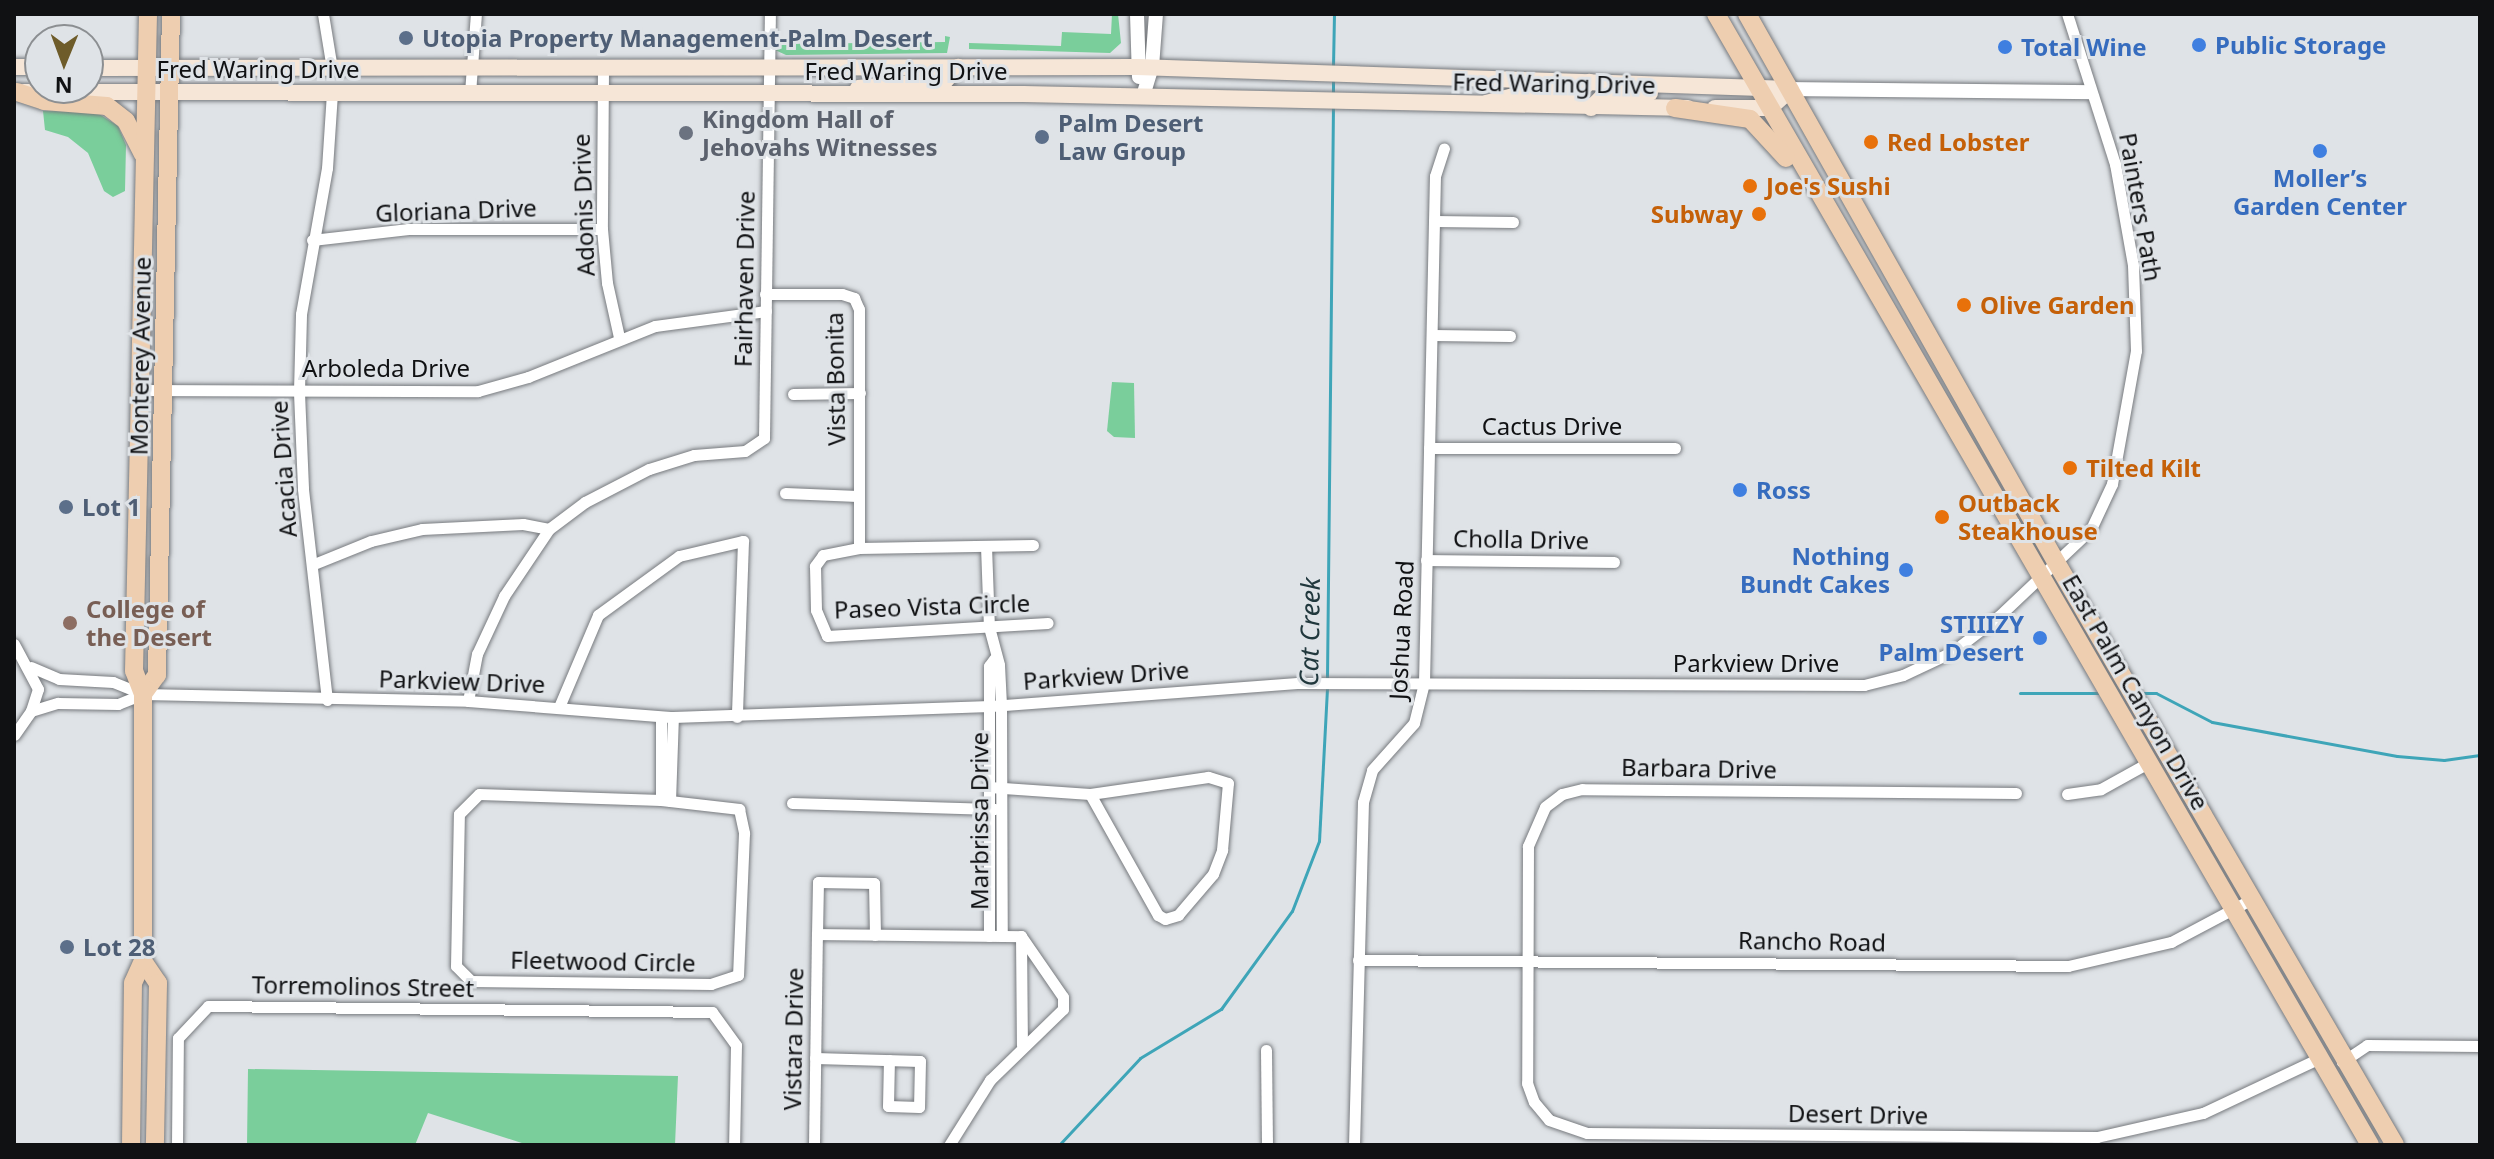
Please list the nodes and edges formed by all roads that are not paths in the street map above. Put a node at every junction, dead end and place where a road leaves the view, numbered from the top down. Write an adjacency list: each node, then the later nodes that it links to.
1 (148, 14): 14 (main road, Monterey Avenue)
2 (171, 14): 15 (main road, Monterey Avenue)
3 (323, 14): 16 (street)
4 (476, 14): 18 (street)
5 (770, 14): 20 (street, Fairhaven Drive)
6 (1137, 14): 12 (street)
7 (1156, 14): 12 (street)
8 (1716, 14): 23 (main road, East Palm Canyon Drive)
9 (1747, 14): 24 (main road, East Palm Canyon Drive)
10 (2067, 14): 27 (street, Painters Path)
11 (958, 67): 12 (main road, Fred Waring Drive); 20 (main road, Fred Waring Drive); 34 (main road)
12 (1145, 67): 21 (main road, Fred Waring Drive); 35 (street)
13 (104, 68): 14 (main road, Fred Waring Drive)
14 (147, 68): 15 (main road, Fred Waring Drive); 28 (main road, Monterey Avenue)
15 (169, 68): 16 (main road, Fred Waring Drive); 29 (main road, Monterey Avenue)
16 (332, 69): 17 (main road, Fred Waring Drive); 26 (main road)
17 (417, 70): 18 (main road, Fred Waring Drive); 30 (main road)
18 (470, 70): 19 (main road, Fred Waring Drive); 31 (street)
19 (603, 70): 20 (main road, Fred Waring Drive); 32 (street, Adonis Drive)
20 (769, 71): 33 (street, Fairhaven Drive)
21 (1590, 81): 22 (main road, Fred Waring Drive); 36 (main road)
22 (1676, 84): 23 (main road, Fred Waring Drive); 37 (main road)
23 (1758, 86): 24 (main road, Fred Waring Drive); 39 (main road, East Palm Canyon Drive)
24 (1791, 89): 27 (street, Fred Waring Drive); 39 (main road); 67 (main road, East Palm Canyon Drive)
25 (16, 92): 28 (main road, Fred Waring Drive); 41 (main road)
26 (257, 92): 29 (main road, Fred Waring Drive); 30 (main road, Fred Waring Drive)
27 (2090, 92): 67 (street, Painters Path)
28 (146, 93): 29 (main road, Fred Waring Drive); 41 (main road, Monterey Avenue)
29 (168, 93): 53 (main road, Monterey Avenue)
30 (332, 93): 31 (main road, Fred Waring Drive); 46 (street, Acacia Drive)
31 (470, 93): 32 (main road, Fred Waring Drive)
32 (603, 93): 33 (main road, Fred Waring Drive); 45 (street, Adonis Drive)
33 (769, 95): 34 (main road, Fred Waring Drive); 47 (street, Fairhaven Drive)
34 (837, 95): 35 (main road, Fred Waring Drive)
35 (1143, 96): 36 (main road, Fred Waring Drive)
36 (1480, 106): 37 (main road, Fred Waring Drive)
37 (1591, 108): 38 (main road, Fred Waring Drive)
38 (1675, 108): 39 (main road, Fred Waring Drive); 42 (main road)
39 (1770, 108): 42 (main road, East Palm Canyon Drive)
40 (1444, 148): 43 (street, Joshua Road)
41 (144, 156): 52 (main road, Monterey Avenue)
42 (1812, 183): 69 (main road, East Palm Canyon Drive)
43 (1434, 221): 44 (street); 49 (street, Joshua Road)
44 (1513, 222)
45 (602, 229): 46 (street, Gloriana Drive); 51 (street, Adonis Drive)
46 (312, 240): 54 (street, Acacia Drive)
47 (765, 294): 48 (street, Fairhaven Drive); 55 (street, Vista Bonita)
48 (766, 311): 51 (street, Arboleda Drive); 61 (street, Fairhaven Drive)
49 (1433, 335): 50 (street); 57 (street, Joshua Road)
50 (1510, 336)
51 (619, 337): 54 (street, Arboleda Drive)
52 (138, 390): 53 (street, Arboleda Drive); 75 (main road, Monterey Avenue)
53 (163, 390): 54 (street, Arboleda Drive); 75 (main road, Monterey Avenue)
54 (299, 391): 68 (street, Acacia Drive)
55 (860, 393): 56 (street); 60 (street, Vista Bonita)
56 (793, 394)
57 (1429, 448): 58 (street, Cactus Drive); 65 (street, Joshua Road)
58 (1675, 448)
59 (785, 493): 60 (street)
60 (858, 496): 64 (street, Vista Bonita)
61 (549, 529): 68 (street); 77 (street)
62 (1033, 545): 63 (street, Paseo Vista Circle)
63 (986, 546): 64 (street, Paseo Vista Circle); 71 (street, Marbrissa Drive)
64 (859, 548): 71 (street, Paseo Vista Circle)
65 (1426, 560): 66 (street, Cholla Drive); 74 (street, Joshua Road)
66 (1614, 562)
67 (2056, 562): 69 (street, Painters Path); 92 (main road, East Palm Canyon Drive)
68 (314, 564): 76 (street, Acacia Drive)
69 (2041, 577): 74 (street, Parkview Drive); 84 (main road, East Palm Canyon Drive)
70 (1048, 623): 71 (street, Paseo Vista Circle)
71 (989, 627): 78 (street, Marbrissa Drive)
72 (14, 644): 73 (street)
73 (22, 660): 75 (street); 82 (street)
74 (1424, 683): 78 (street, Parkview Drive); 100 (street, Joshua Road)
75 (143, 694): 76 (street, Parkview Drive); 82 (street); 101 (main road, Monterey Avenue)
76 (327, 700): 77 (street, Parkview Drive)
77 (468, 701): 79 (street, Parkview Drive)
78 (996, 705): 81 (street, Parkview Drive); 88 (street, Marbrissa Drive)
79 (559, 707): 80 (street, Parkview Drive); 81 (street)
80 (667, 717): 81 (street, Parkview Drive); 89 (street)
81 (737, 717)
82 (23, 718): 83 (street)
83 (14, 735)
84 (2144, 756): 87 (street); 94 (main road, East Palm Canyon Drive)
85 (2016, 793): 102 (street, Barbara Drive)
86 (1090, 794): 86 (street); 88 (street)
87 (2067, 794)
88 (995, 798): 90 (street); 91 (street, Marbrissa Drive)
89 (665, 800): 89 (street, Fleetwood Circle)
90 (792, 803)
91 (995, 859): 93 (street, Marbrissa Drive); 93 (street, Marbrissa Drive)
92 (2252, 899): 94 (street, Rancho Road); 108 (main road, East Palm Canyon Drive)
93 (995, 902): 97 (street, Marbrissa Drive); 98 (street, Marbrissa Drive)
94 (2233, 908): 102 (street, Rancho Road); 108 (main road, East Palm Canyon Drive)
95 (817, 934): 96 (street, Vistara Drive); 96 (street, Vistara Drive); 106 (street, Vistara Drive)
96 (875, 935): 97 (street, Vistara Drive)
97 (989, 936): 98 (street, Vistara Drive)
98 (1002, 936): 99 (street, Vistara Drive)
99 (1021, 936): 103 (street); 103 (street)
100 (1358, 960): 102 (street, Rancho Road); 116 (street, Joshua Road)
101 (143, 961): 109 (main road, Monterey Avenue); 110 (main road, Monterey Avenue)
102 (1528, 961): 108 (street, Desert Drive)
103 (1022, 1045): 114 (street)
104 (2480, 1046): 108 (street, Desert Drive)
105 (1266, 1050): 115 (street)
106 (815, 1058): 107 (street); 113 (street, Vistara Drive)
107 (889, 1060): 107 (street)
108 (2330, 1063): 117 (main road, East Palm Canyon Drive); 118 (main road, East Palm Canyon Drive)
109 (131, 1145)
110 (155, 1145)
111 (177, 1145): 112 (street, Torremolinos Street)
112 (734, 1145)
113 (814, 1145)
114 (949, 1145)
115 (1267, 1145)
116 (1354, 1145)
117 (2370, 1145)
118 (2395, 1145)

